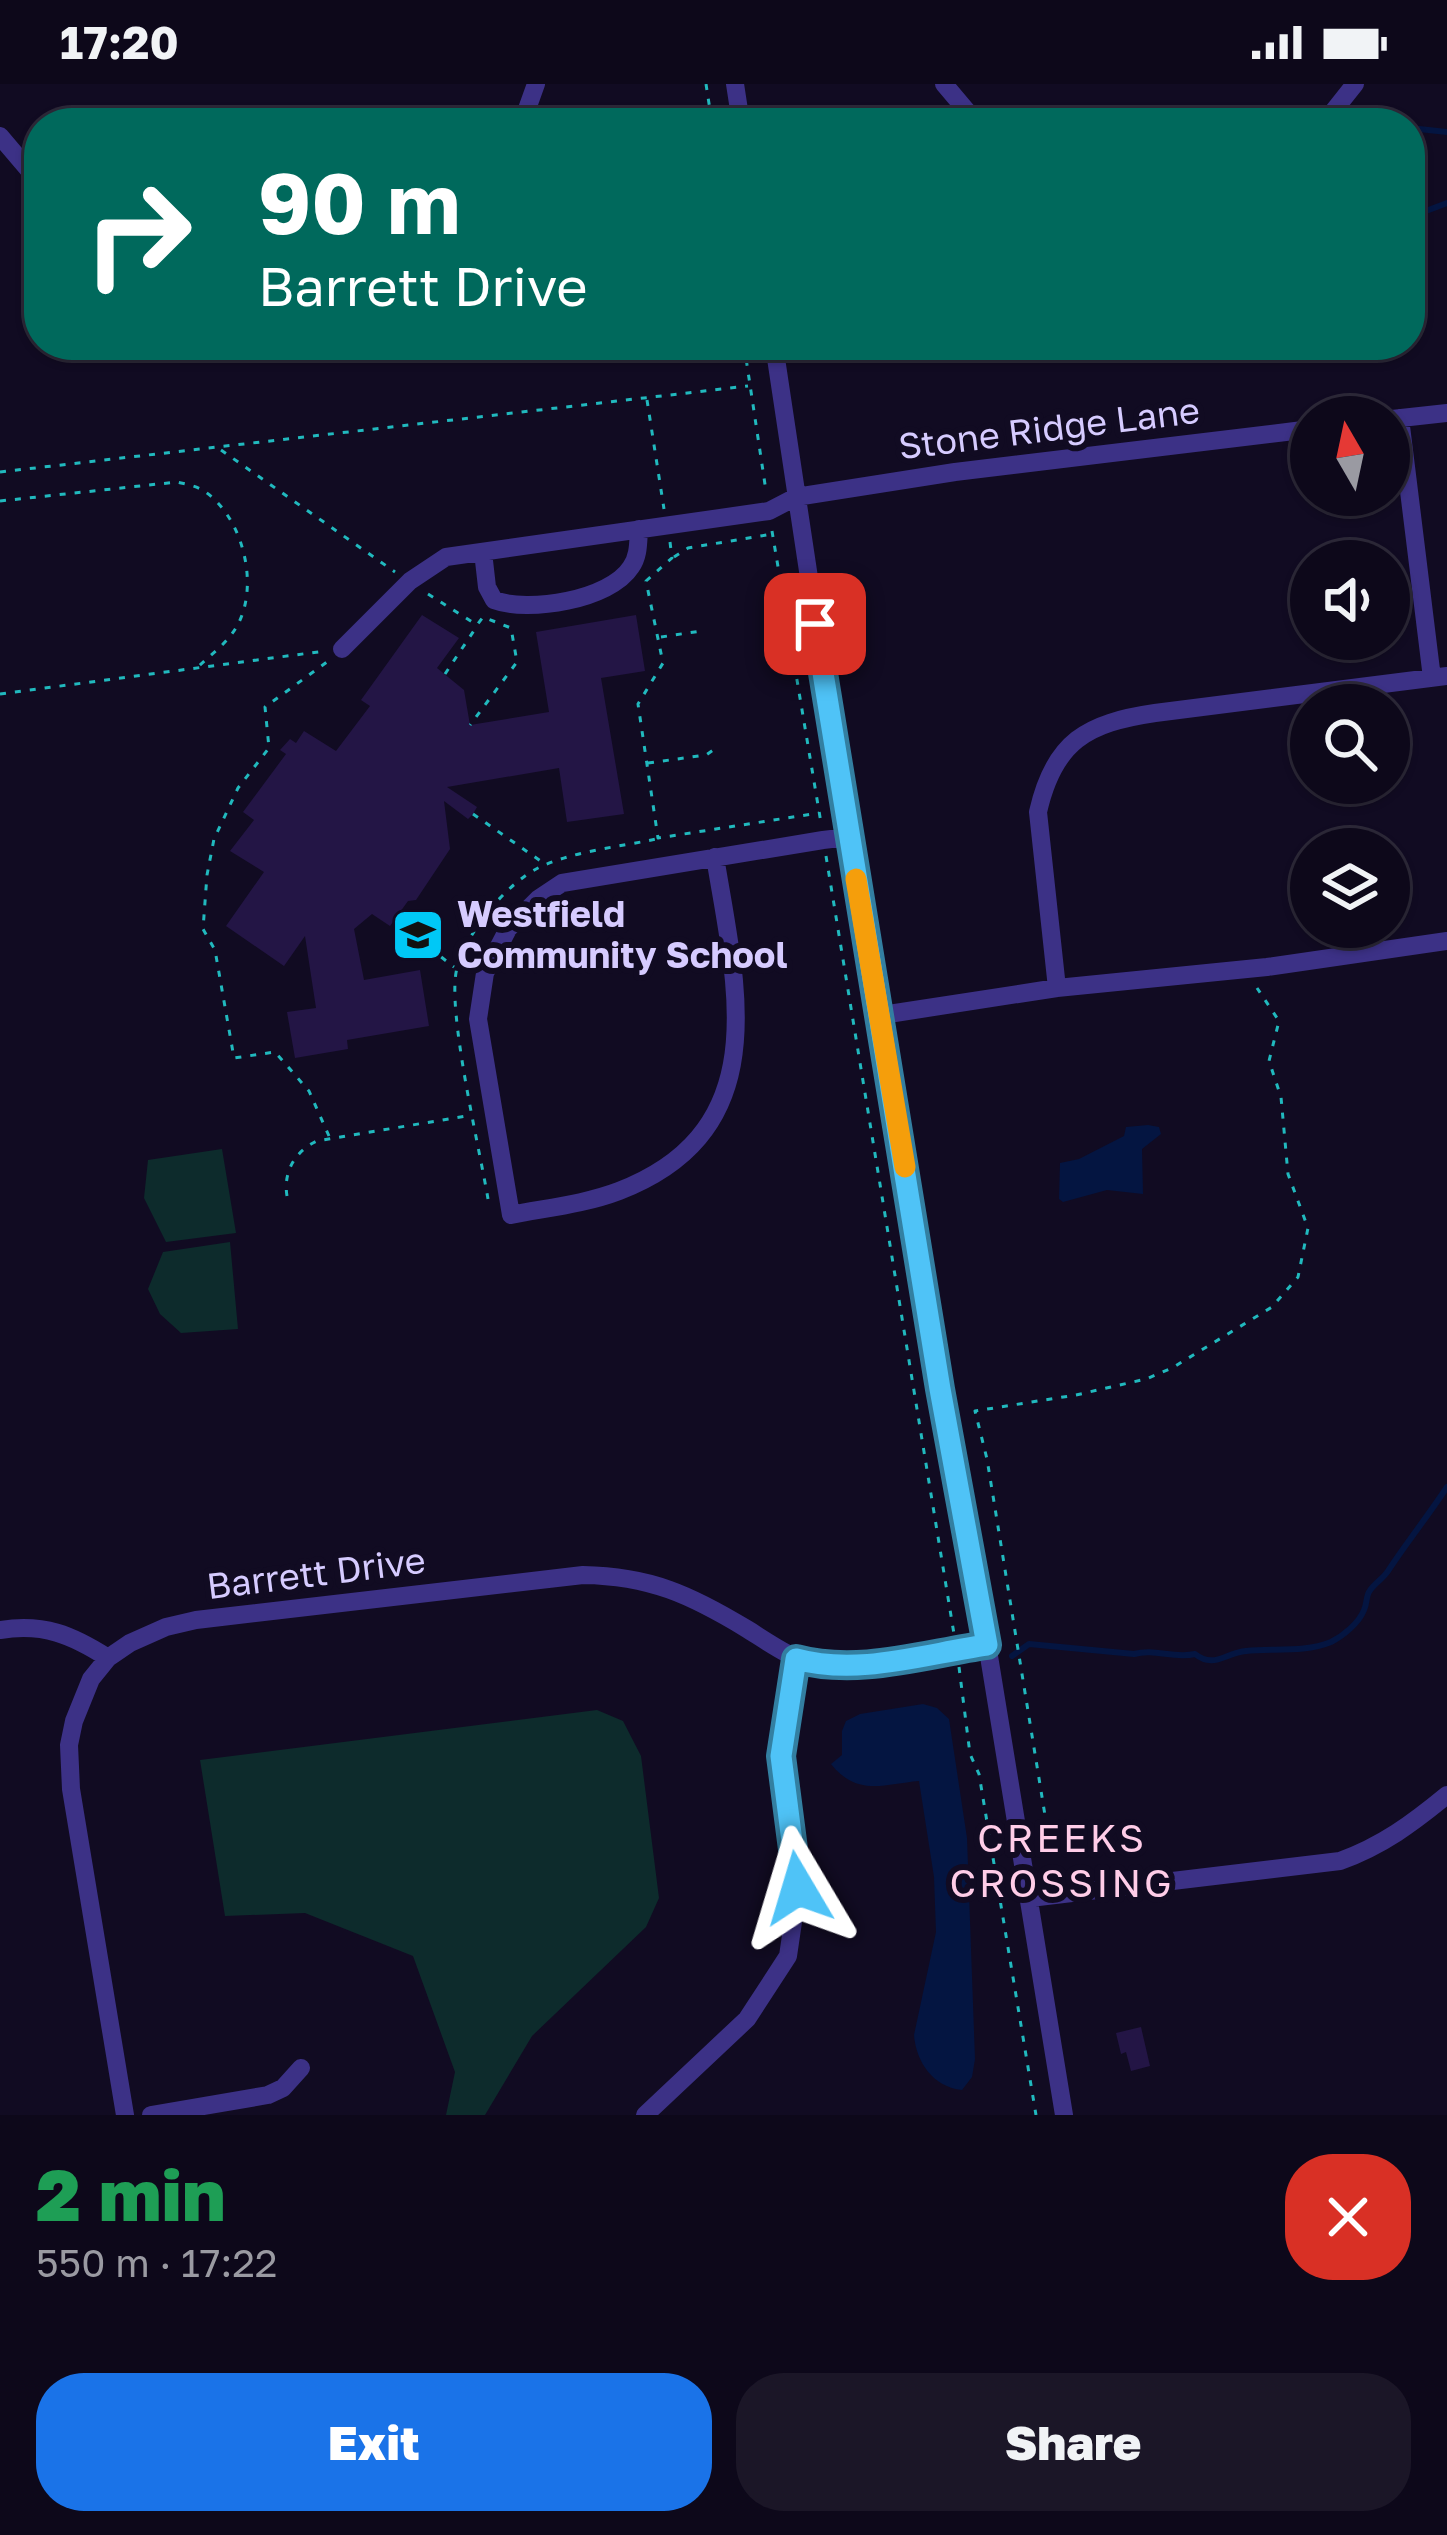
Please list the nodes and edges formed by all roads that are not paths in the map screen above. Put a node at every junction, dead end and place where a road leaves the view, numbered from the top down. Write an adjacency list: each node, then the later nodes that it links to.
1 (944, 84): 3 (street)
2 (1355, 84): 4 (street)
3 (964, 108)
4 (1336, 108)
5 (0, 136): 6 (street)
6 (24, 164)
7 (776, 360): 11 (street)
8 (1447, 413): 9 (street)
9 (1410, 417)
10 (1290, 432): 11 (street, Stone Ridge Lane)
11 (796, 497): 13 (street, Stone Ridge Lane); 17 (street)
12 (1410, 507): 16 (street)
13 (639, 529): 14 (street, Stone Ridge Lane); 14 (street)
14 (483, 552): 15 (street, Stone Ridge Lane)
15 (342, 649)
16 (1439, 677): 20 (street)
17 (848, 837): 18 (street); 21 (street)
18 (715, 856): 18 (street)
19 (1447, 940): 20 (street)
20 (1057, 988): 21 (street)
21 (882, 1015): 23 (street)
22 (0, 1630): 24 (street)
23 (987, 1645): 25 (street, Barrett Drive); 27 (street)
24 (108, 1658): 25 (street, Barrett Drive); 29 (street)
25 (796, 1659): 31 (street)
26 (1447, 1795): 27 (street)
27 (1030, 1898): 32 (street)
28 (302, 2068): 30 (street)
29 (125, 2115)
30 (152, 2115)
31 (645, 2115)
32 (1064, 2115)

